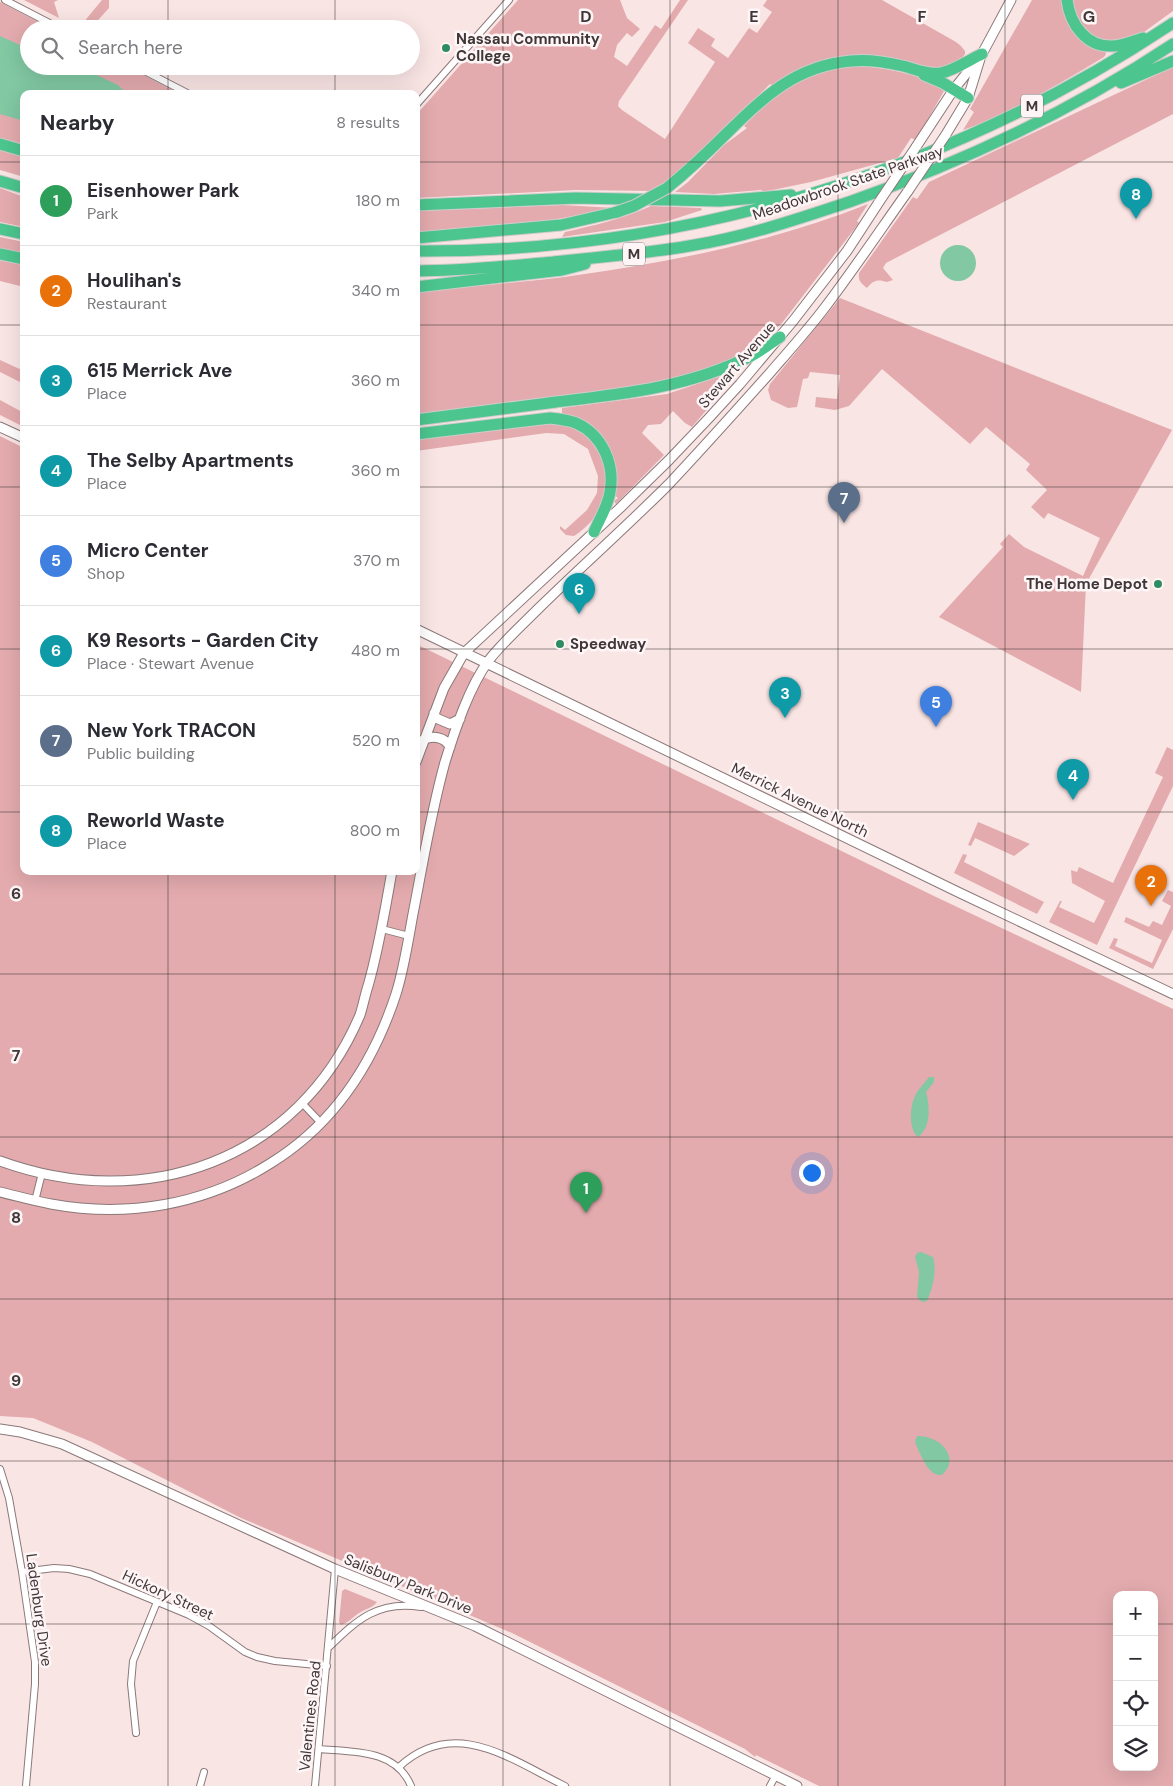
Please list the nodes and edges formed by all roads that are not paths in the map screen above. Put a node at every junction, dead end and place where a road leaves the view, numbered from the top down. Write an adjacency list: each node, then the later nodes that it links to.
1 (5, 0): 5 (street)
2 (509, 0): 17 (street)
3 (1011, 0): 9 (main road, Stewart Avenue)
4 (1067, 0): 7 (highway)
5 (44, 20)
6 (1173, 23): 7 (highway, Meadowbrook State Parkway / M)
7 (1156, 34): 20 (highway, Meadowbrook State Parkway / M)
8 (1173, 44): 15 (highway, Meadowbrook State Parkway / M)
9 (982, 54): 11 (highway); 13 (main road, Stewart Avenue); 16 (main road, Stewart Avenue)
10 (1173, 61): 15 (highway)
11 (904, 66): 13 (highway); 27 (highway, bridge)
12 (152, 75): 14 (street)
13 (954, 89): 16 (highway); 20 (main road, Stewart Avenue, bridge)
14 (181, 90)
15 (1099, 91): 30 (highway, Meadowbrook State Parkway / M)
16 (968, 98): 36 (main road, Stewart Avenue, bridge)
17 (420, 100)
18 (0, 144): 19 (highway)
19 (20, 150)
20 (905, 163): 23 (highway, Meadowbrook State Parkway / M); 34 (main road, Stewart Avenue, bridge)
21 (0, 181): 22 (highway)
22 (20, 187)
23 (820, 192): 24 (highway); 28 (highway, Meadowbrook State Parkway / M)
24 (420, 205)
25 (0, 229): 26 (highway)
26 (20, 233)
27 (420, 238)
28 (420, 251)
29 (0, 254): 31 (highway)
30 (621, 255): 32 (highway, Meadowbrook State Parkway / M); 33 (highway)
31 (20, 258)
32 (420, 271)
33 (420, 288)
34 (780, 337): 35 (main road, Stewart Avenue); 38 (highway)
35 (740, 384): 36 (main road); 37 (main road); 42 (main road, Stewart Avenue)
36 (754, 391): 37 (main road, Stewart Avenue)
37 (744, 402): 43 (main road, Stewart Avenue)
38 (420, 419)
39 (0, 427): 41 (main road)
40 (420, 434): 46 (highway)
41 (20, 436)
42 (669, 460): 43 (main road); 44 (main road, Stewart Avenue)
43 (670, 483): 45 (main road, Stewart Avenue)
44 (620, 508): 45 (main road); 46 (main road, Stewart Avenue)
45 (642, 510): 49 (main road, Stewart Avenue)
46 (594, 532): 48 (main road, Stewart Avenue)
47 (420, 631): 48 (main road, Merrick Avenue North)
48 (464, 652): 49 (main road, Merrick Avenue North); 50 (main road, Stewart Avenue)
49 (486, 663): 51 (main road, Stewart Avenue); 58 (main road, Merrick Avenue North)
50 (434, 712): 51 (main road); 52 (main road, Stewart Avenue)
51 (460, 719): 53 (main road, Stewart Avenue)
52 (423, 740): 53 (main road); 54 (main road, Stewart Avenue)
53 (450, 747): 57 (main road, Stewart Avenue)
54 (420, 749)
55 (391, 875): 56 (main road)
56 (382, 929): 57 (street); 59 (main road)
57 (409, 936): 60 (main road, Stewart Avenue)
58 (1173, 994)
59 (302, 1103): 60 (street); 62 (main road)
60 (321, 1123): 64 (main road, Stewart Avenue)
61 (0, 1162): 62 (main road)
62 (42, 1173): 64 (street)
63 (0, 1192): 64 (main road, Stewart Avenue)
64 (35, 1200)
65 (0, 1429): 69 (main road, Salisbury Park Drive)
66 (0, 1469): 67 (street, Ladenburg Drive)
67 (9, 1498): 68 (street); 70 (street, Ladenburg Drive)
68 (1, 1500)
69 (336, 1569): 72 (main road, Salisbury Park Drive); 73 (street, Valentines Road)
70 (22, 1572): 71 (street, Hickory Street); 80 (street, Ladenburg Drive)
71 (157, 1602): 74 (street, Hickory Street); 75 (street)
72 (434, 1610): 73 (street, Valentines Road); 79 (main road, Salisbury Park Drive)
73 (329, 1648): 74 (street, Valentines Road)
74 (327, 1666): 76 (street, Valentines Road)
75 (136, 1733)
76 (319, 1749): 77 (street); 82 (street, Valentines Road)
77 (399, 1767): 83 (street); 84 (street)
78 (204, 1772): 81 (street)
79 (776, 1775): 85 (street); 86 (main road, Salisbury Park Drive)
80 (26, 1786)
81 (200, 1786)
82 (315, 1786)
83 (411, 1786)
84 (565, 1786)
85 (770, 1786)
86 (797, 1786)

